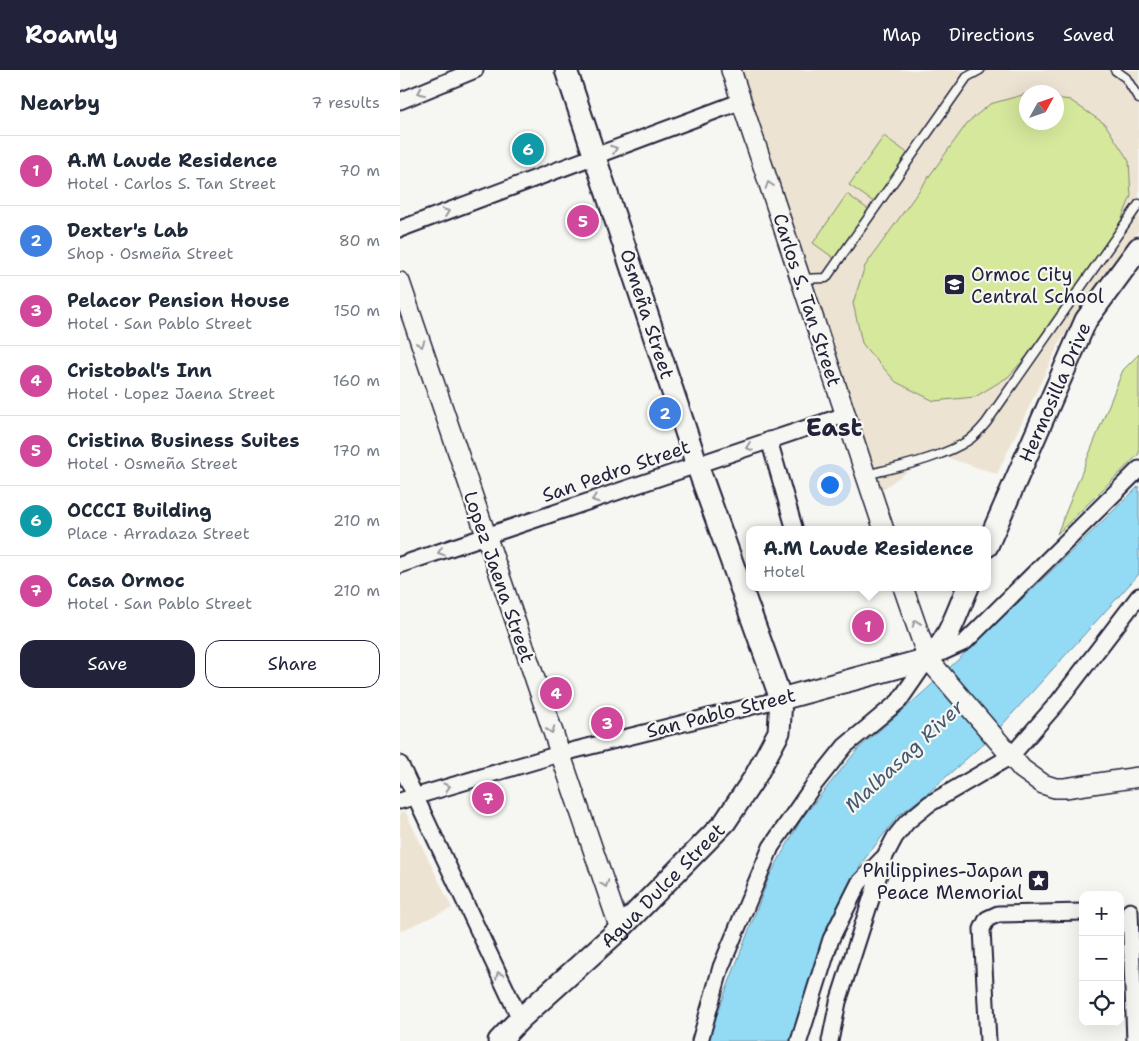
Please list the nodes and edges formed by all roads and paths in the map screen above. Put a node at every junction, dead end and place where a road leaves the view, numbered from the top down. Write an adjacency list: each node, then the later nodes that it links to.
1 (475, 70): 7 (street, one-way to 7)
2 (566, 70): 9 (main road, Osmeña Street)
3 (732, 70): 8 (street, Carlos S. Tan Street)
4 (980, 70): 13 (lane)
5 (1115, 70): 6 (lane)
6 (1139, 99)
7 (400, 100)
8 (742, 101): 9 (street, one-way to 8); 13 (street, Carlos S. Tan Street, one-way to 8)
9 (595, 156): 11 (street, one-way to 9); 17 (main road, Osmeña Street)
10 (1139, 204): 19 (lane)
11 (400, 229)
12 (1139, 248): 23 (main road, Hermosilla Drive)
13 (800, 279): 15 (street, Carlos S. Tan Street)
14 (400, 282): 22 (street, Lopez Jaena Street, one-way to 22)
15 (844, 415): 16 (street, San Pedro Street); 19 (street, Carlos S. Tan Street)
16 (769, 440): 17 (street, San Pedro Street, one-way to 17); 20 (street)
17 (697, 465): 22 (street, San Pedro Street, one-way to 22); 29 (main road, Osmeña Street)
18 (1139, 469): 28 (street)
19 (865, 475): 21 (street, Carlos S. Tan Street)
20 (794, 526)
21 (883, 526)
22 (486, 536): 24 (street, San Pedro Street, one-way to 24); 31 (street, Lopez Jaena Street, one-way to 31)
23 (991, 537)
24 (400, 565)
25 (905, 591): 28 (street, one-way to 25)
26 (966, 591): 28 (main road)
27 (1139, 596): 30 (street)
28 (934, 666): 29 (main road, San Pablo Street); 30 (street); 42 (street)
29 (781, 698): 31 (street, San Pablo Street); 39 (main road, Agua Dulce Street)
30 (1006, 750): 33 (street); 36 (street)
31 (560, 754): 34 (street, San Pablo Street, one-way to 31); 39 (street, Lopez Jaena Street, one-way to 39)
32 (400, 764): 34 (street)
33 (1139, 776)
34 (415, 797): 35 (street, San Pablo Street); 40 (street, one-way to 34)
35 (400, 801)
36 (885, 856): 43 (street); 44 (street)
37 (1130, 911): 46 (street)
38 (1079, 912): 45 (street)
39 (620, 929): 40 (main road, Agua Dulce Street)
40 (520, 1019): 41 (main road, Agua Dulce Street)
41 (499, 1041)
42 (700, 1041)
43 (799, 1041)
44 (830, 1041)
45 (988, 1041)
46 (1135, 1041)

